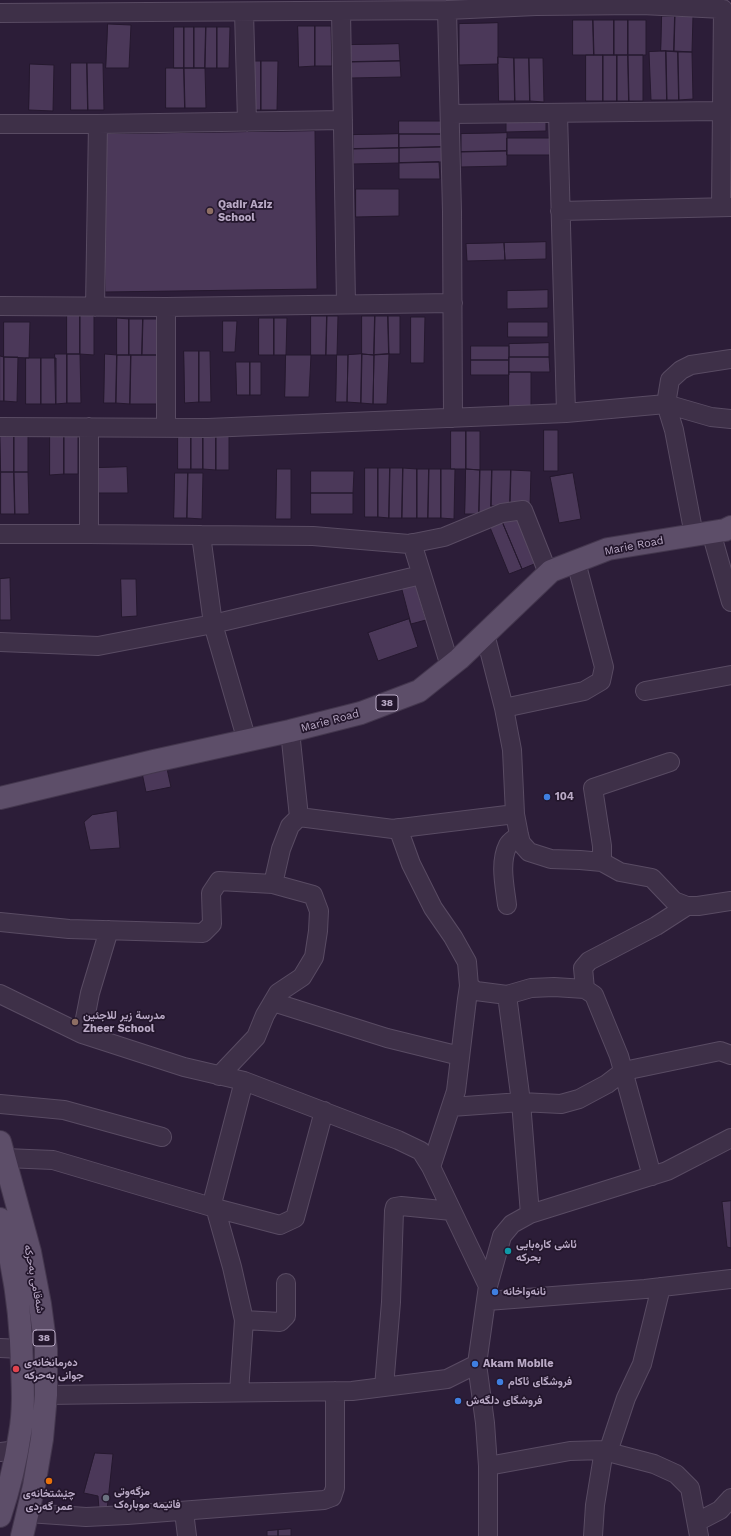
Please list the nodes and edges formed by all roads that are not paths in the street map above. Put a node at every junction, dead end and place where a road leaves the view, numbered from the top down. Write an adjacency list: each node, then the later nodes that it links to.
1 (536, 3): 2 (street); 6 (street)
2 (642, 3): 5 (street)
3 (127, 6): 4 (street); 8 (street)
4 (234, 8): 7 (street); 14 (street)
5 (727, 9): 9 (street)
6 (448, 10): 7 (street); 12 (street)
7 (341, 11): 13 (street)
8 (0, 13)
9 (726, 80): 10 (street)
10 (721, 111): 11 (street); 17 (street)
11 (558, 113): 12 (street); 18 (street)
12 (450, 114): 19 (street)
13 (343, 120): 14 (street); 20 (street)
14 (247, 122): 16 (street)
15 (0, 124): 16 (street)
16 (98, 124): 22 (street)
17 (726, 207): 18 (street)
18 (560, 211): 26 (street)
19 (453, 303): 20 (street); 27 (street)
20 (346, 304): 23 (street)
21 (0, 306): 22 (street)
22 (95, 307): 23 (street)
23 (166, 307): 31 (street)
24 (731, 359): 25 (street)
25 (666, 404): 26 (street); 28 (street); 32 (street)
26 (566, 413): 27 (street)
27 (453, 418): 31 (street)
28 (731, 419)
29 (0, 427): 30 (street)
30 (89, 427): 31 (street); 34 (street)
31 (166, 428)
32 (712, 531): 37 (main road, Marie Road / 38); 40 (street)
33 (0, 534): 34 (street)
34 (89, 534): 35 (street)
35 (201, 535): 36 (street); 41 (street)
36 (412, 543): 38 (street); 39 (street)
37 (576, 562): 38 (main road, Marie Road / 38); 47 (street)
38 (548, 573): 42 (main road, Marie Road / 38)
39 (422, 575): 41 (street); 44 (street)
40 (731, 602)
41 (213, 624): 43 (street); 49 (street)
42 (485, 634): 44 (main road, Marie Road / 38); 47 (street)
43 (0, 642)
44 (450, 666): 48 (main road, Marie Road / 38)
45 (731, 675): 46 (street)
46 (645, 691)
47 (504, 708): 52 (street)
48 (290, 731): 49 (main road, Marie Road / 38); 53 (street)
49 (247, 741): 51 (main road, Marie Road / 38)
50 (670, 762): 56 (street)
51 (0, 798)
52 (516, 814): 54 (street); 55 (street)
53 (299, 817): 54 (street); 57 (street)
54 (398, 828): 63 (street)
55 (520, 835): 56 (street); 59 (street)
56 (602, 862): 60 (street)
57 (273, 884): 62 (street); 67 (street)
58 (731, 900): 60 (street)
59 (507, 905)
60 (687, 906): 64 (street)
61 (0, 922): 62 (street)
62 (109, 930): 68 (street)
63 (470, 986): 66 (street); 70 (street)
64 (585, 989): 66 (street); 71 (street)
65 (0, 994): 68 (street)
66 (507, 995): 74 (street)
67 (273, 1002): 70 (street); 72 (street)
68 (82, 1034): 72 (street)
69 (731, 1055): 71 (street)
70 (460, 1056): 76 (street)
71 (624, 1071): 74 (street); 82 (street)
72 (219, 1076): 73 (street)
73 (244, 1081): 77 (street); 83 (street)
74 (522, 1102): 76 (street); 85 (street)
75 (0, 1104): 78 (street)
76 (451, 1107): 81 (street)
77 (324, 1111): 81 (street); 83 (street)
78 (162, 1137)
79 (731, 1138): 82 (street)
80 (3, 1150): 83 (street); 86 (main road, شەقامی بەحرکە / 38)
81 (431, 1167): 84 (street)
82 (652, 1176): 85 (street)
83 (215, 1208): 93 (street)
84 (452, 1211): 90 (street); 97 (street)
85 (530, 1214): 90 (street)
86 (9, 1226): 91 (main road, شەقامی بەحرکە / 38); 92 (main road, شەقامی بەحرکە / 38)
87 (731, 1279): 89 (street)
88 (286, 1283): 93 (street)
89 (661, 1287): 90 (street); 102 (street)
90 (488, 1294): 96 (street)
91 (40, 1304): 92 (main road); 100 (main road, شەقامی بەحرکە / 38)
92 (18, 1305): 95 (main road, شەقامی بەحرکە / 38)
93 (244, 1320): 99 (street)
94 (0, 1348): 95 (street)
95 (22, 1349): 101 (main road, شەقامی بەحرکە / 38)
96 (477, 1364): 97 (street); 103 (street)
97 (384, 1387): 98 (street)
98 (335, 1391): 99 (street); 105 (street)
99 (239, 1392): 100 (street)
100 (46, 1395): 106 (main road, شەقامی بەحرکە / 38)
101 (9, 1451): 107 (main road, شەقامی بەحرکە / 38)
102 (606, 1451): 103 (street); 108 (street); 112 (street)
103 (488, 1466): 111 (street)
104 (731, 1498): 108 (street)
105 (184, 1512): 106 (street); 110 (street)
106 (28, 1513): 109 (main road, شەقامی بەحرکە / 38)
107 (0, 1516)
108 (698, 1529)
109 (22, 1536)
110 (187, 1536)
111 (488, 1536)
112 (592, 1536)

